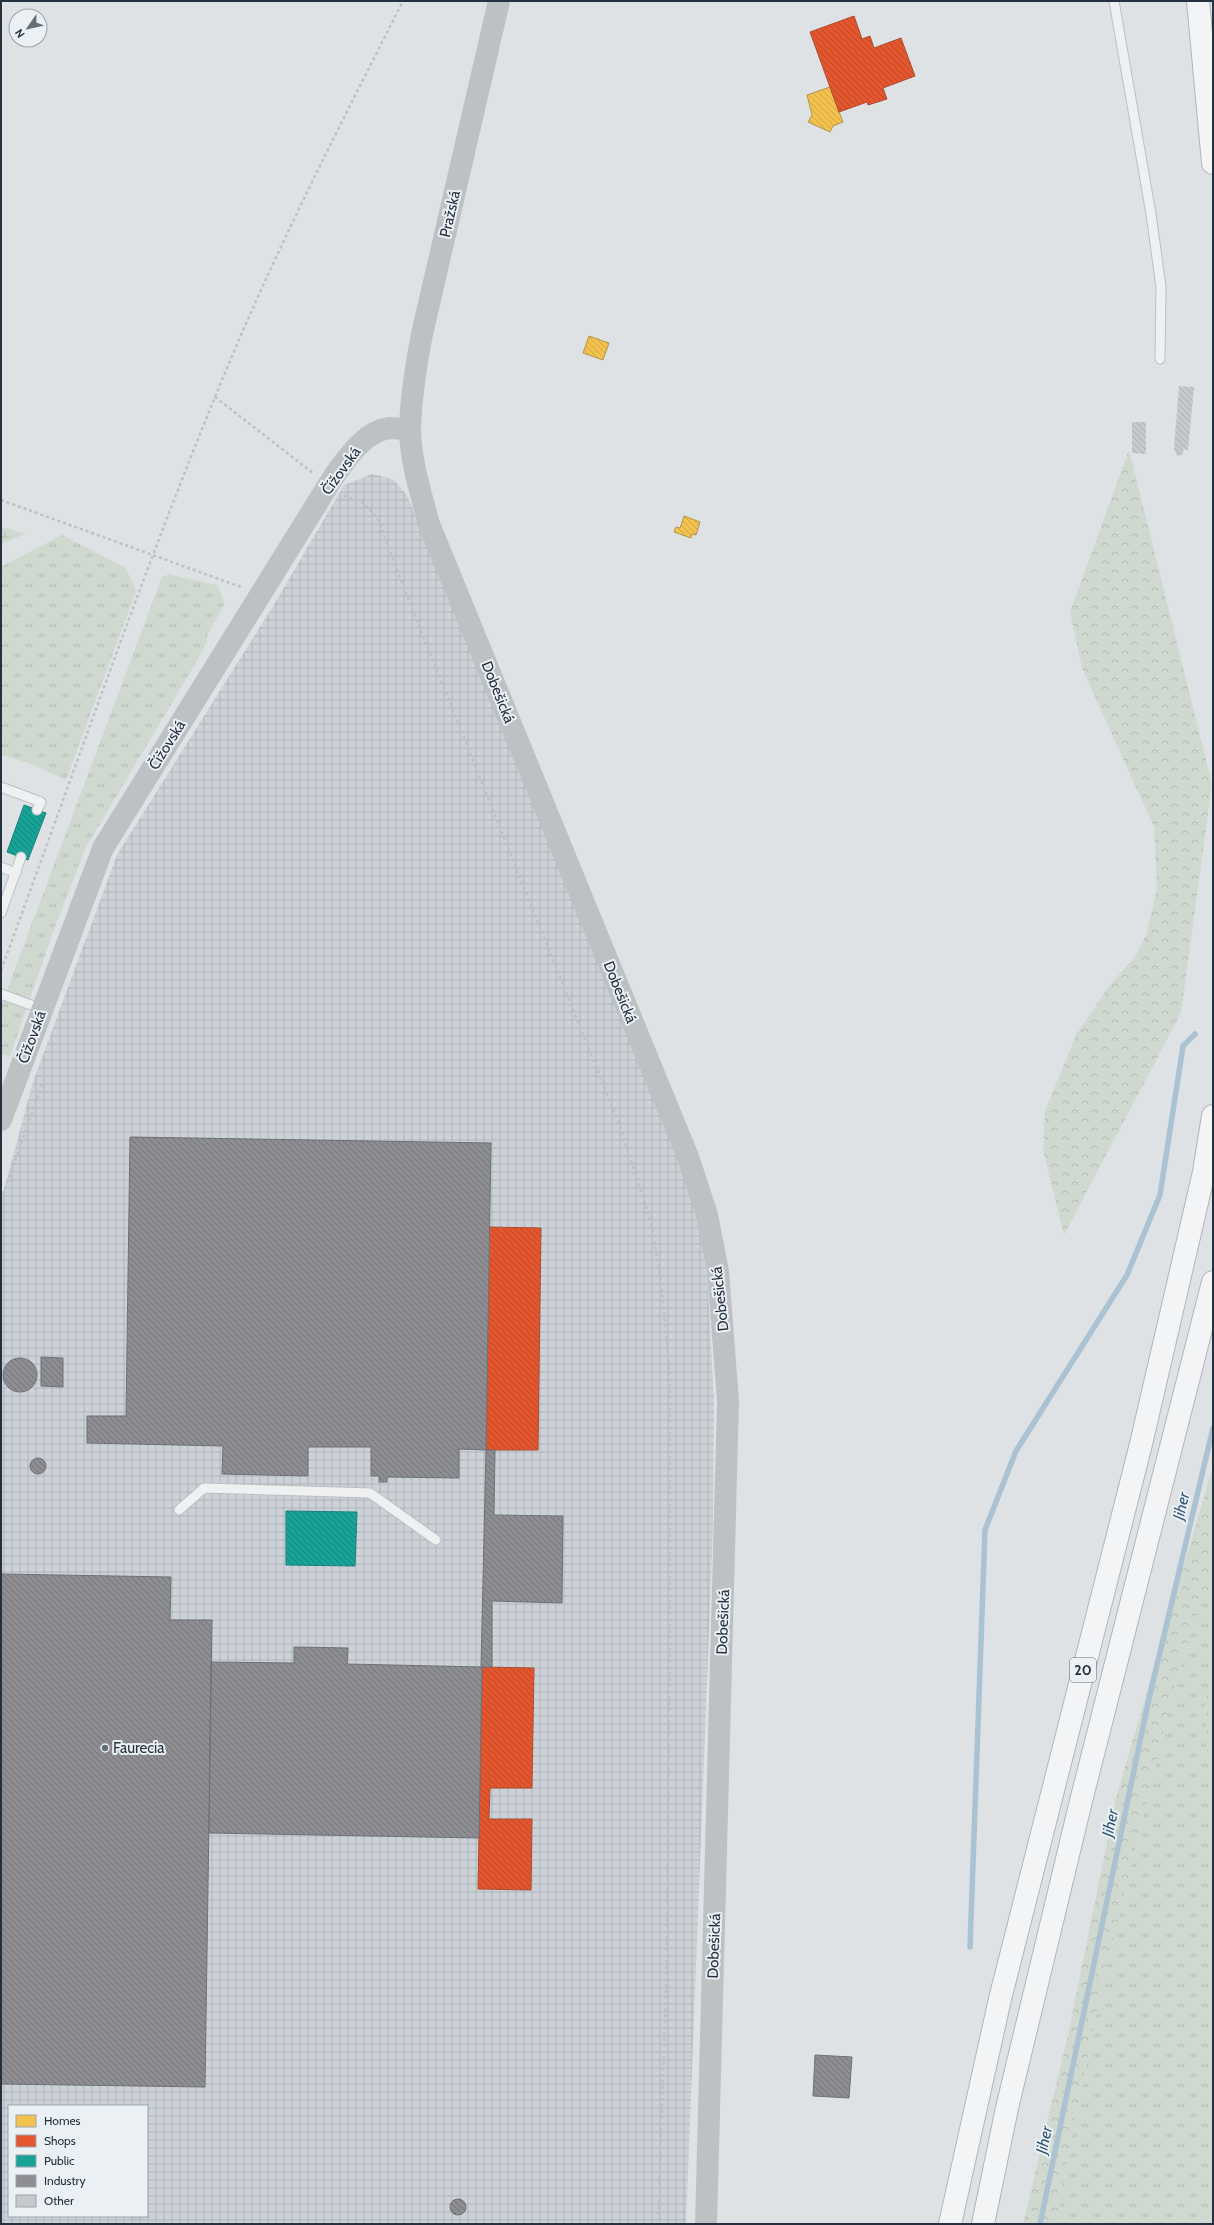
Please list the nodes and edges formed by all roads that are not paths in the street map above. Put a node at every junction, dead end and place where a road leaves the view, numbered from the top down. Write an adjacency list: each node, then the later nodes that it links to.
1 (499, 1): 6 (street, Pražská)
2 (1114, 1): 5 (lane)
3 (1198, 1): 4 (highway)
4 (1213, 163)
5 (1160, 359)
6 (410, 430): 14 (street, Čížovská); 20 (street, Dobešická)
7 (1, 787): 8 (lane)
8 (38, 810)
9 (21, 857): 11 (lane)
10 (1, 867): 11 (lane)
11 (16, 873): 12 (lane)
12 (1, 913)
13 (1, 994): 14 (lane)
14 (42, 1009): 16 (street, Čížovská)
15 (1213, 1116): 21 (highway, 20)
16 (1, 1120)
17 (1213, 1282): 22 (highway, 20)
18 (179, 1510): 19 (lane)
19 (436, 1540)
20 (706, 2224)
21 (950, 2224)
22 (984, 2224)

